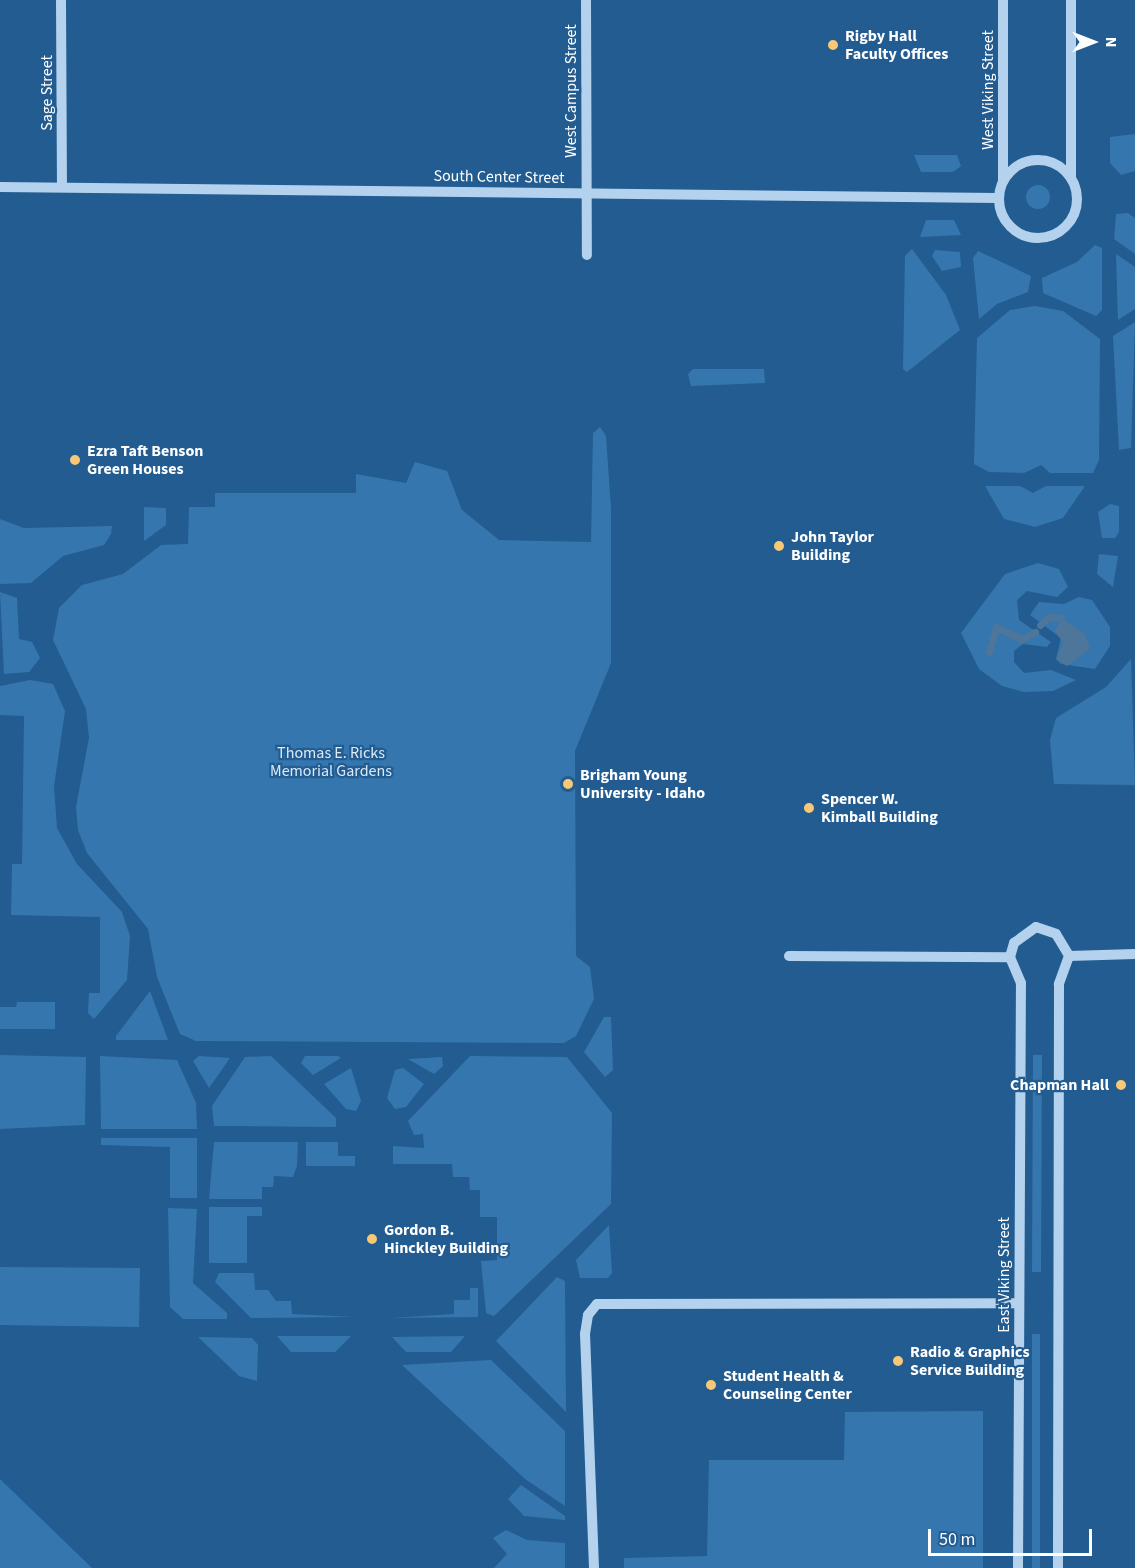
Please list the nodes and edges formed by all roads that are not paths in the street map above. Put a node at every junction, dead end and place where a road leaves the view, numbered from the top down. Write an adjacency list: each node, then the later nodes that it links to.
1 (62, 0): 7 (street, Sage Street)
2 (586, 0): 9 (street, West Campus Street)
3 (1003, 0): 6 (street, West Viking Street)
4 (1071, 0): 5 (street)
5 (1071, 178): 6 (street); 10 (street)
6 (1003, 180): 10 (street)
7 (62, 187): 8 (street, South Center Street); 9 (street, South Center Street)
8 (0, 188)
9 (587, 193): 10 (street, South Center Street); 11 (street, West Campus Street)
10 (998, 198)
11 (587, 255)
12 (1135, 954): 14 (street)
13 (789, 956): 15 (street)
14 (1068, 956): 15 (street); 19 (street)
15 (1010, 957): 16 (street, East Viking Street)
16 (1018, 1303): 17 (street); 18 (street, East Viking Street)
17 (594, 1568)
18 (1018, 1568)
19 (1058, 1568)

